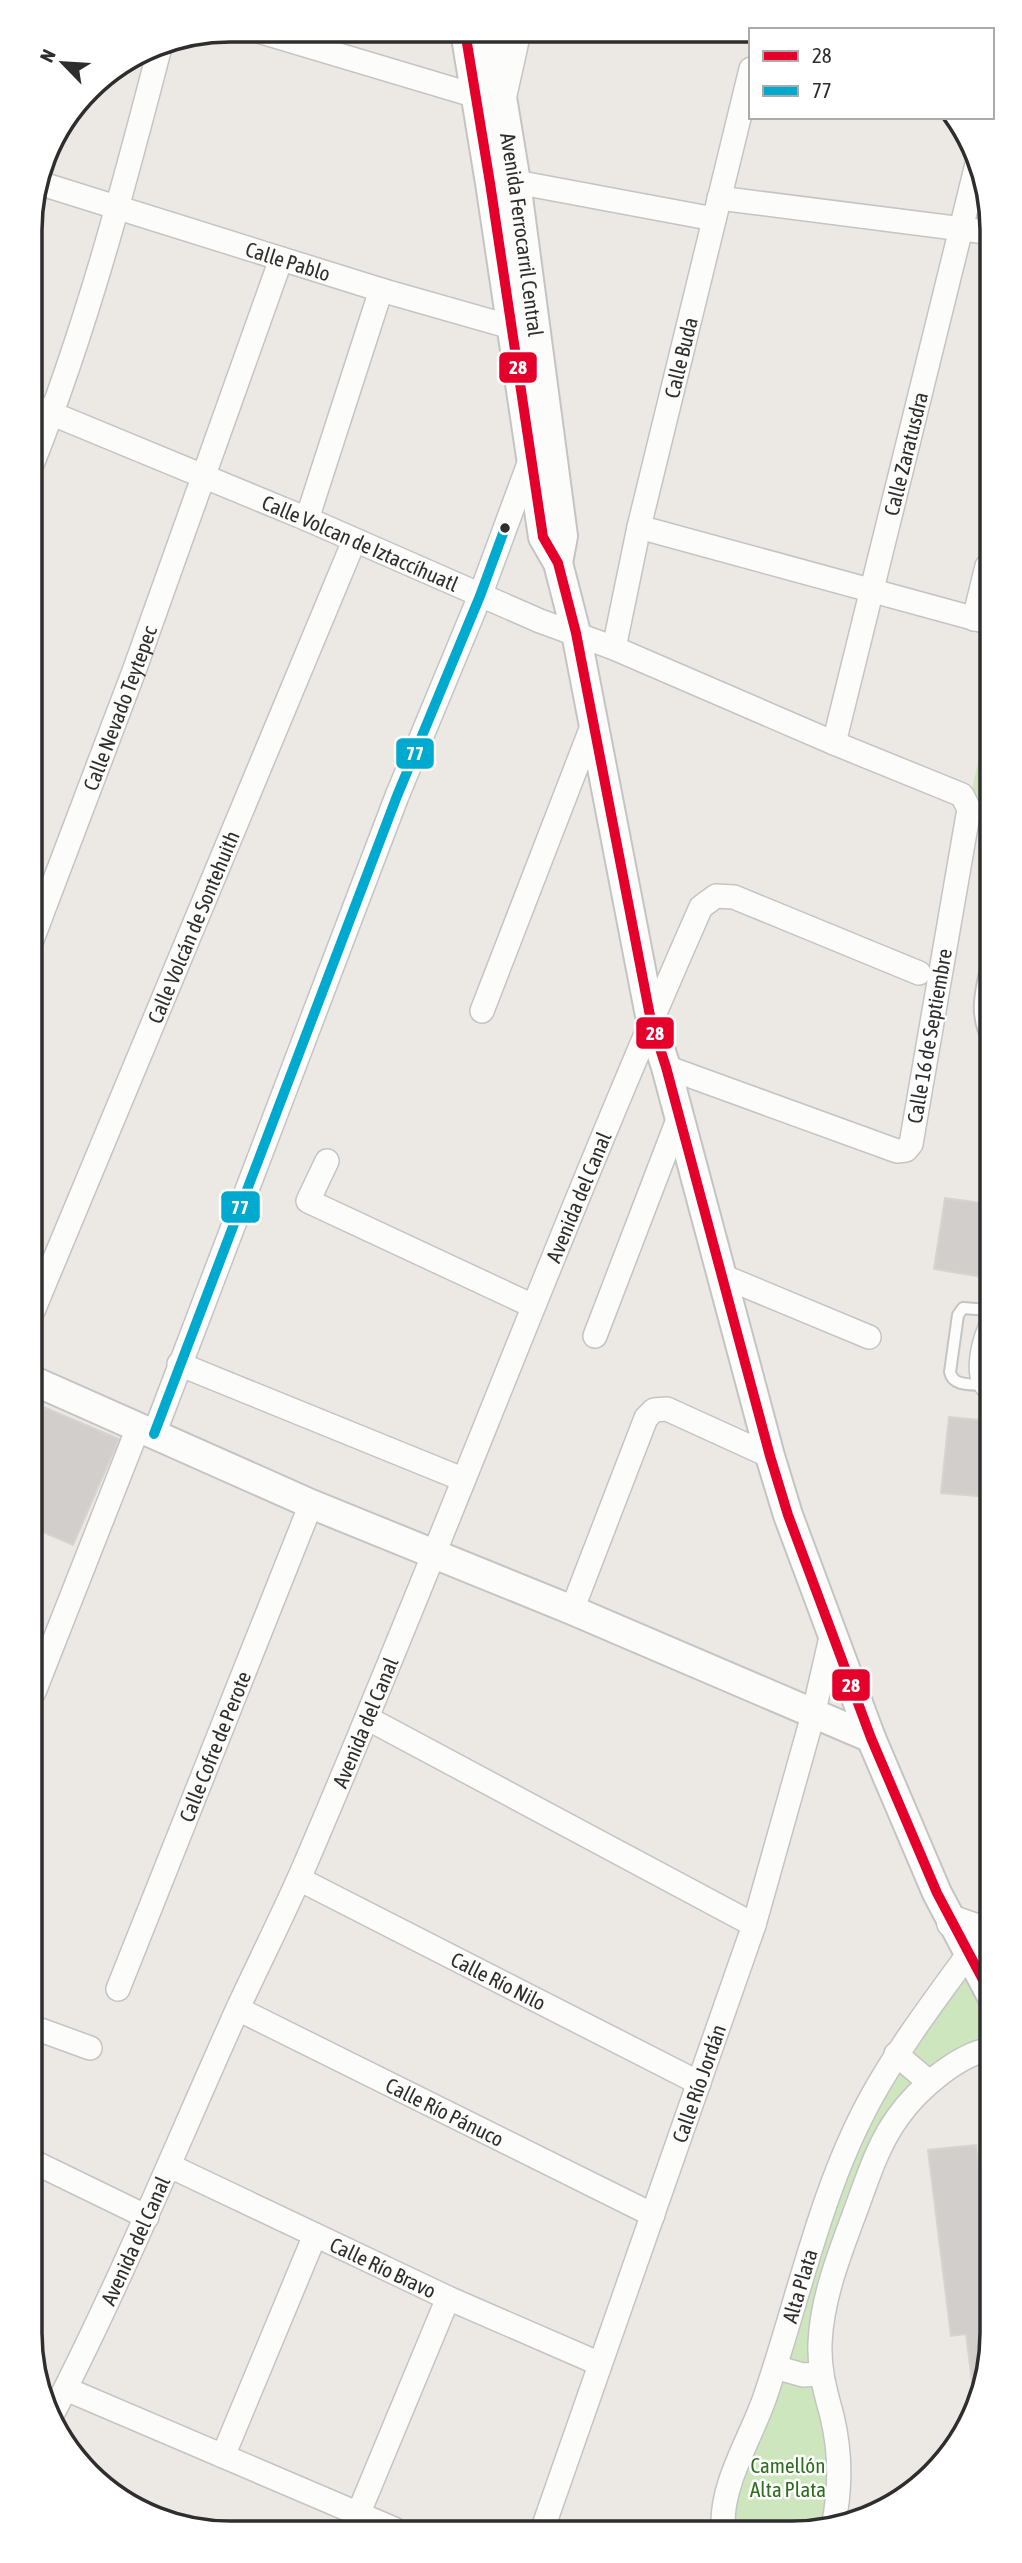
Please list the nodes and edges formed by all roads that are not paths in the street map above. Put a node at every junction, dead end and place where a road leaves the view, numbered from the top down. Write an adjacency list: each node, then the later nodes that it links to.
1 (295, 42): 7 (street)
2 (467, 42): 7 (street, Avenida Ferrocarril Central)
3 (493, 42): 8 (street, Avenida Ferrocarril Central)
4 (518, 42): 8 (street)
5 (157, 57): 12 (street)
6 (749, 77): 13 (street, Calle Buda)
7 (474, 95): 8 (street); 10 (street, Avenida Ferrocarril Central)
8 (503, 104): 10 (street, Avenida Ferrocarril Central)
9 (973, 179): 14 (street, Calle Zaratusdra)
10 (503, 183): 13 (street); 18 (street, Avenida Ferrocarril Central)
11 (47, 186): 12 (street, Calle Pablo)
12 (118, 207): 16 (street, Calle Pablo); 20 (street)
13 (716, 209): 14 (street); 26 (street, Calle Buda)
14 (960, 230): 15 (street); 29 (street, Calle Zaratusdra)
15 (980, 232)
16 (281, 259): 17 (street, Calle Pablo); 24 (street, Calle Nevado Teytepec)
17 (381, 290): 18 (street, Calle Pablo); 25 (street)
18 (524, 331): 21 (street, Avenida Ferrocarril Central); 23 (street, Avenida Ferrocarril Central)
19 (42, 410): 20 (street, Calle Volcan de Iztaccíhuatl)
20 (52, 415): 22 (street); 24 (street, Calle Volcan de Iztaccíhuatl)
21 (547, 415): 23 (street); 28 (street, Avenida Ferrocarril Central)
22 (42, 440)
23 (531, 458): 28 (street, Avenida Ferrocarril Central); 30 (street)
24 (205, 476): 25 (street, Calle Volcan de Iztaccíhuatl); 37 (street, Calle Nevado Teytepec)
25 (307, 519): 27 (street, Calle Volcan de Iztaccíhuatl)
26 (639, 527): 29 (street); 33 (street, Calle Buda)
27 (354, 541): 30 (street, Calle Volcan de Iztaccíhuatl); 47 (street, Calle Volcán de Sontehuith)
28 (558, 563): 32 (street, Avenida Ferrocarril Central)
29 (872, 591): 31 (street); 35 (street, Calle Zaratusdra)
30 (480, 596): 32 (street, Calle Volcan de Iztaccíhuatl); 52 (street)
31 (980, 620)
32 (576, 633): 33 (street, Calle Volcan de Iztaccíhuatl); 34 (street, Avenida Ferrocarril Central)
33 (614, 648): 35 (street, Calle Volcan de Iztaccíhuatl)
34 (593, 724): 40 (street); 42 (street, Avenida Ferrocarril Central)
35 (834, 743): 36 (street, Calle Volcan de Iztaccíhuatl)
36 (962, 796): 43 (street, Calle 16 de Septiembre)
37 (42, 914)
38 (919, 973): 42 (street, Avenida del Canal)
39 (980, 997): 41 (lane)
40 (482, 1011)
41 (980, 1019)
42 (651, 1021): 43 (street, Avenida Ferrocarril Central); 48 (street, Avenida del Canal)
43 (666, 1067): 44 (street, Avenida Ferrocarril Central)
44 (679, 1117): 46 (street, Avenida Ferrocarril Central); 50 (street)
45 (327, 1161): 48 (street)
46 (720, 1275): 51 (street); 56 (street, Avenida Ferrocarril Central)
47 (42, 1289)
48 (533, 1306): 57 (street, Avenida del Canal)
49 (980, 1309): 54 (lane)
50 (596, 1336)
51 (869, 1337)
52 (179, 1364): 55 (street); 57 (street)
53 (42, 1385): 55 (street)
54 (980, 1386)
55 (146, 1431): 58 (street); 62 (street)
56 (770, 1456): 60 (street); 61 (street, Avenida Ferrocarril Central)
57 (462, 1479): 59 (street, Avenida del Canal)
58 (311, 1504): 59 (street); 70 (street, Calle Cofre de Perote)
59 (433, 1552): 60 (street); 64 (street, Avenida del Canal)
60 (572, 1610): 63 (street)
61 (832, 1633): 63 (street, Calle Río Jordán); 65 (street, Avenida Ferrocarril Central)
62 (42, 1673)
63 (813, 1715): 65 (street); 68 (street, Calle Río Jordán)
64 (367, 1718): 66 (street, Avenida del Canal); 68 (street)
65 (872, 1738): 67 (street, Avenida Ferrocarril Central)
66 (299, 1879): 71 (street, Avenida del Canal); 77 (street, Calle Río Nilo)
67 (953, 1922): 69 (main road)
68 (754, 1925): 77 (street, Calle Río Jordán)
69 (980, 1942): 75 (street, Alta Plata)
70 (118, 1989)
71 (238, 2009): 79 (street, Avenida del Canal); 80 (street, Calle Río Pánuco)
72 (42, 2031): 73 (street)
73 (90, 2049)
74 (980, 2051): 76 (street, Alta Plata)
75 (896, 2054): 76 (street); 85 (street, Alta Plata)
76 (929, 2082): 86 (street, Alta Plata)
77 (699, 2083): 80 (street, Calle Río Jordán)
78 (42, 2166): 81 (street)
79 (170, 2166): 81 (street, Avenida del Canal); 82 (street, Calle Río Bravo)
80 (653, 2215): 84 (street, Calle Río Jordán)
81 (147, 2217): 87 (street, Avenida del Canal)
82 (315, 2235): 83 (street, Calle Río Bravo); 89 (street)
83 (448, 2298): 84 (street, Calle Río Bravo); 91 (street)
84 (600, 2364): 92 (street, Calle Río Jordán)
85 (775, 2367): 86 (street); 93 (street, Alta Plata)
86 (820, 2374): 90 (street, Alta Plata)
87 (66, 2389): 88 (street, Avenida del Canal); 89 (street)
88 (57, 2406)
89 (223, 2456): 91 (street)
90 (836, 2516)
91 (356, 2521)
92 (545, 2521)
93 (723, 2521)

